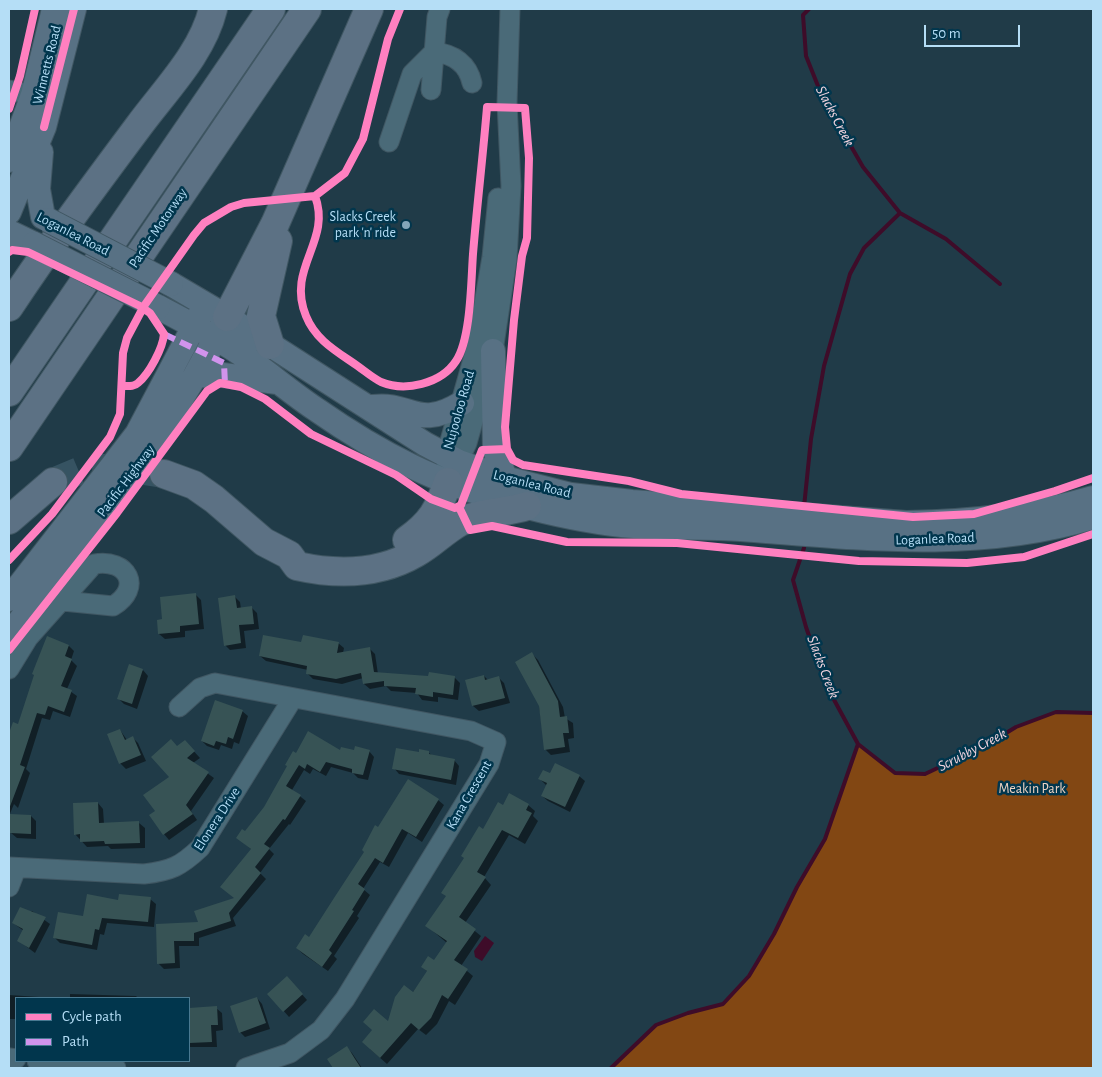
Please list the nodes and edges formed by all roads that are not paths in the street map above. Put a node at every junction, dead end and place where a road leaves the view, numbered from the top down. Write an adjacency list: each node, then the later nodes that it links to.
1 (54, 9): 13 (main road, Winnetts Road)
2 (74, 9): 14 (main road, Winnetts Road)
3 (213, 9): 22 (highway)
4 (271, 9): 29 (highway)
5 (307, 9): 32 (highway, Pacific Motorway)
6 (369, 9): 20 (highway)
7 (440, 9): 9 (street)
8 (510, 9): 16 (street, Nujooloo Road)
9 (434, 52): 10 (street); 12 (street); 15 (street)
10 (472, 84)
11 (9, 90): 13 (street)
12 (431, 90)
13 (33, 95): 17 (main road, Winnetts Road)
14 (44, 127): 18 (main road, Winnetts Road); 19 (main road)
15 (389, 142)
16 (508, 145): 26 (street, Nujooloo Road); 30 (street, Nujooloo Road)
17 (9, 160)
18 (10, 207): 19 (main road, Loganlea Road)
19 (45, 218): 23 (main road, Loganlea Road, bridge)
20 (277, 218): 23 (highway); 25 (highway)
21 (9, 232): 24 (main road, Loganlea Road, bridge)
22 (9, 306)
23 (216, 320): 24 (main road, Loganlea Road); 25 (main road, Loganlea Road); 27 (main road, Pacific Highway); 28 (main road, Loganlea Road)
24 (193, 326): 44 (main road, Pacific Highway)
25 (270, 345): 31 (main road, Loganlea Road)
26 (493, 350): 33 (street, Nujooloo Road); 35 (main road)
27 (196, 376): 28 (main road); 46 (main road, Pacific Highway)
28 (278, 383): 33 (main road, Loganlea Road)
29 (9, 392)
30 (462, 403): 31 (main road); 33 (street, Nujooloo Road)
31 (366, 408): 33 (main road, Loganlea Road)
32 (9, 447)
33 (451, 466): 35 (main road, Loganlea Road); 38 (main road, Loganlea Road); 43 (highway)
34 (164, 474): 43 (highway)
35 (504, 478): 40 (main road, Loganlea Road)
36 (53, 482): 41 (highway)
37 (1093, 498): 42 (main road, Loganlea Road)
38 (527, 506): 40 (main road, Loganlea Road); 43 (highway)
39 (1093, 517): 42 (main road, Loganlea Road)
40 (726, 518): 42 (main road, Loganlea Road)
41 (9, 520)
42 (880, 531)
43 (289, 555)
44 (9, 599)
45 (62, 601): 47 (street)
46 (9, 635)
47 (9, 669)
48 (293, 698): 49 (street, Kana Crescent); 50 (street, Elonera Drive); 54 (street, Kana Crescent)
49 (179, 708)
50 (12, 868): 51 (street)
51 (9, 887)
52 (48, 1062): 53 (street)
53 (116, 1068)
54 (246, 1068)

